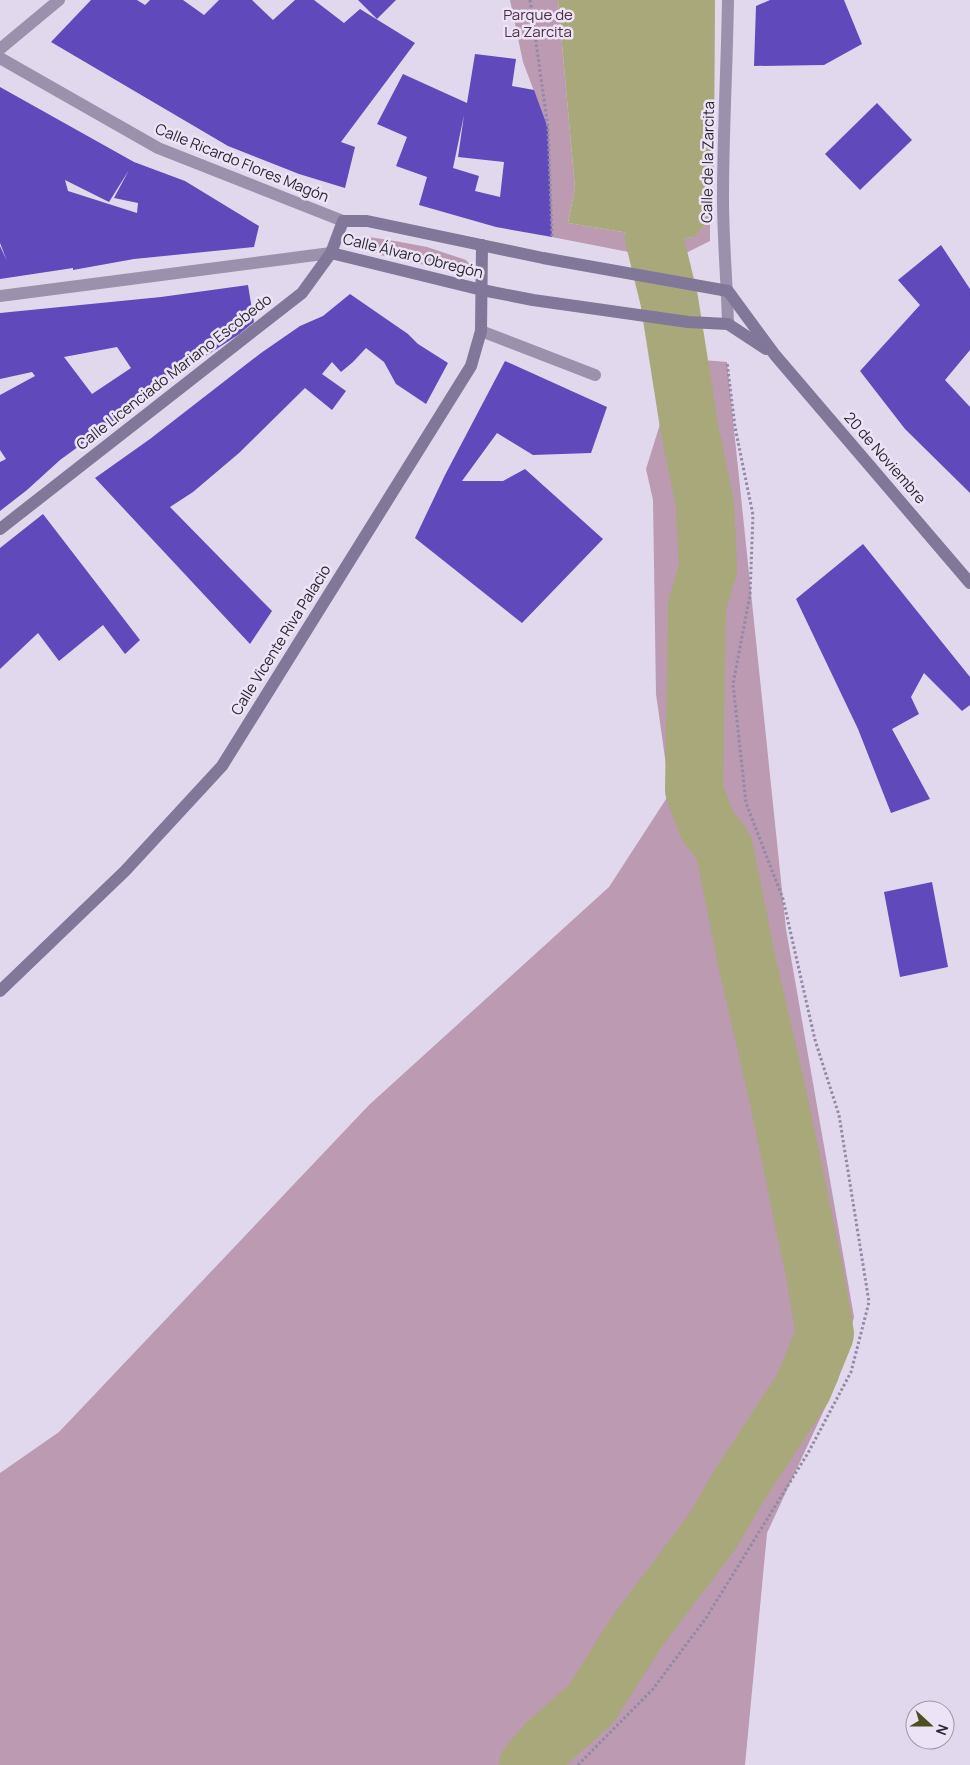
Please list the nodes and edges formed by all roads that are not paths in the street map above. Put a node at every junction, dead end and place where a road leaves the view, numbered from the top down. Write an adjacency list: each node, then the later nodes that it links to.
1 (58, 0): 3 (street)
2 (728, 0): 9 (street, Calle de la Zarcita)
3 (0, 50)
4 (0, 58): 5 (street, Calle Ricardo Flores Magón)
5 (343, 221): 6 (main road, Calle Álvaro Obregón); 7 (main road, Calle Licenciado Mariano Escobedo)
6 (482, 245): 8 (main road, Calle Vicente Riva Palacio); 9 (main road, Calle Álvaro Obregón)
7 (331, 253): 8 (main road, Calle Álvaro Obregón); 10 (street, Calle Álvaro Obregón); 15 (main road, Calle Licenciado Mariano Escobedo)
8 (482, 290): 11 (main road, Calle Álvaro Obregón); 12 (main road, Calle Vicente Riva Palacio)
9 (728, 291): 11 (street, Calle de la Zarcita); 13 (main road)
10 (0, 296)
11 (728, 324): 13 (main road)
12 (481, 331): 14 (street); 17 (main road, Calle Vicente Riva Palacio)
13 (775, 355): 16 (main road, 20 de Noviembre)
14 (595, 374)
15 (0, 529)
16 (970, 583)
17 (0, 991)

